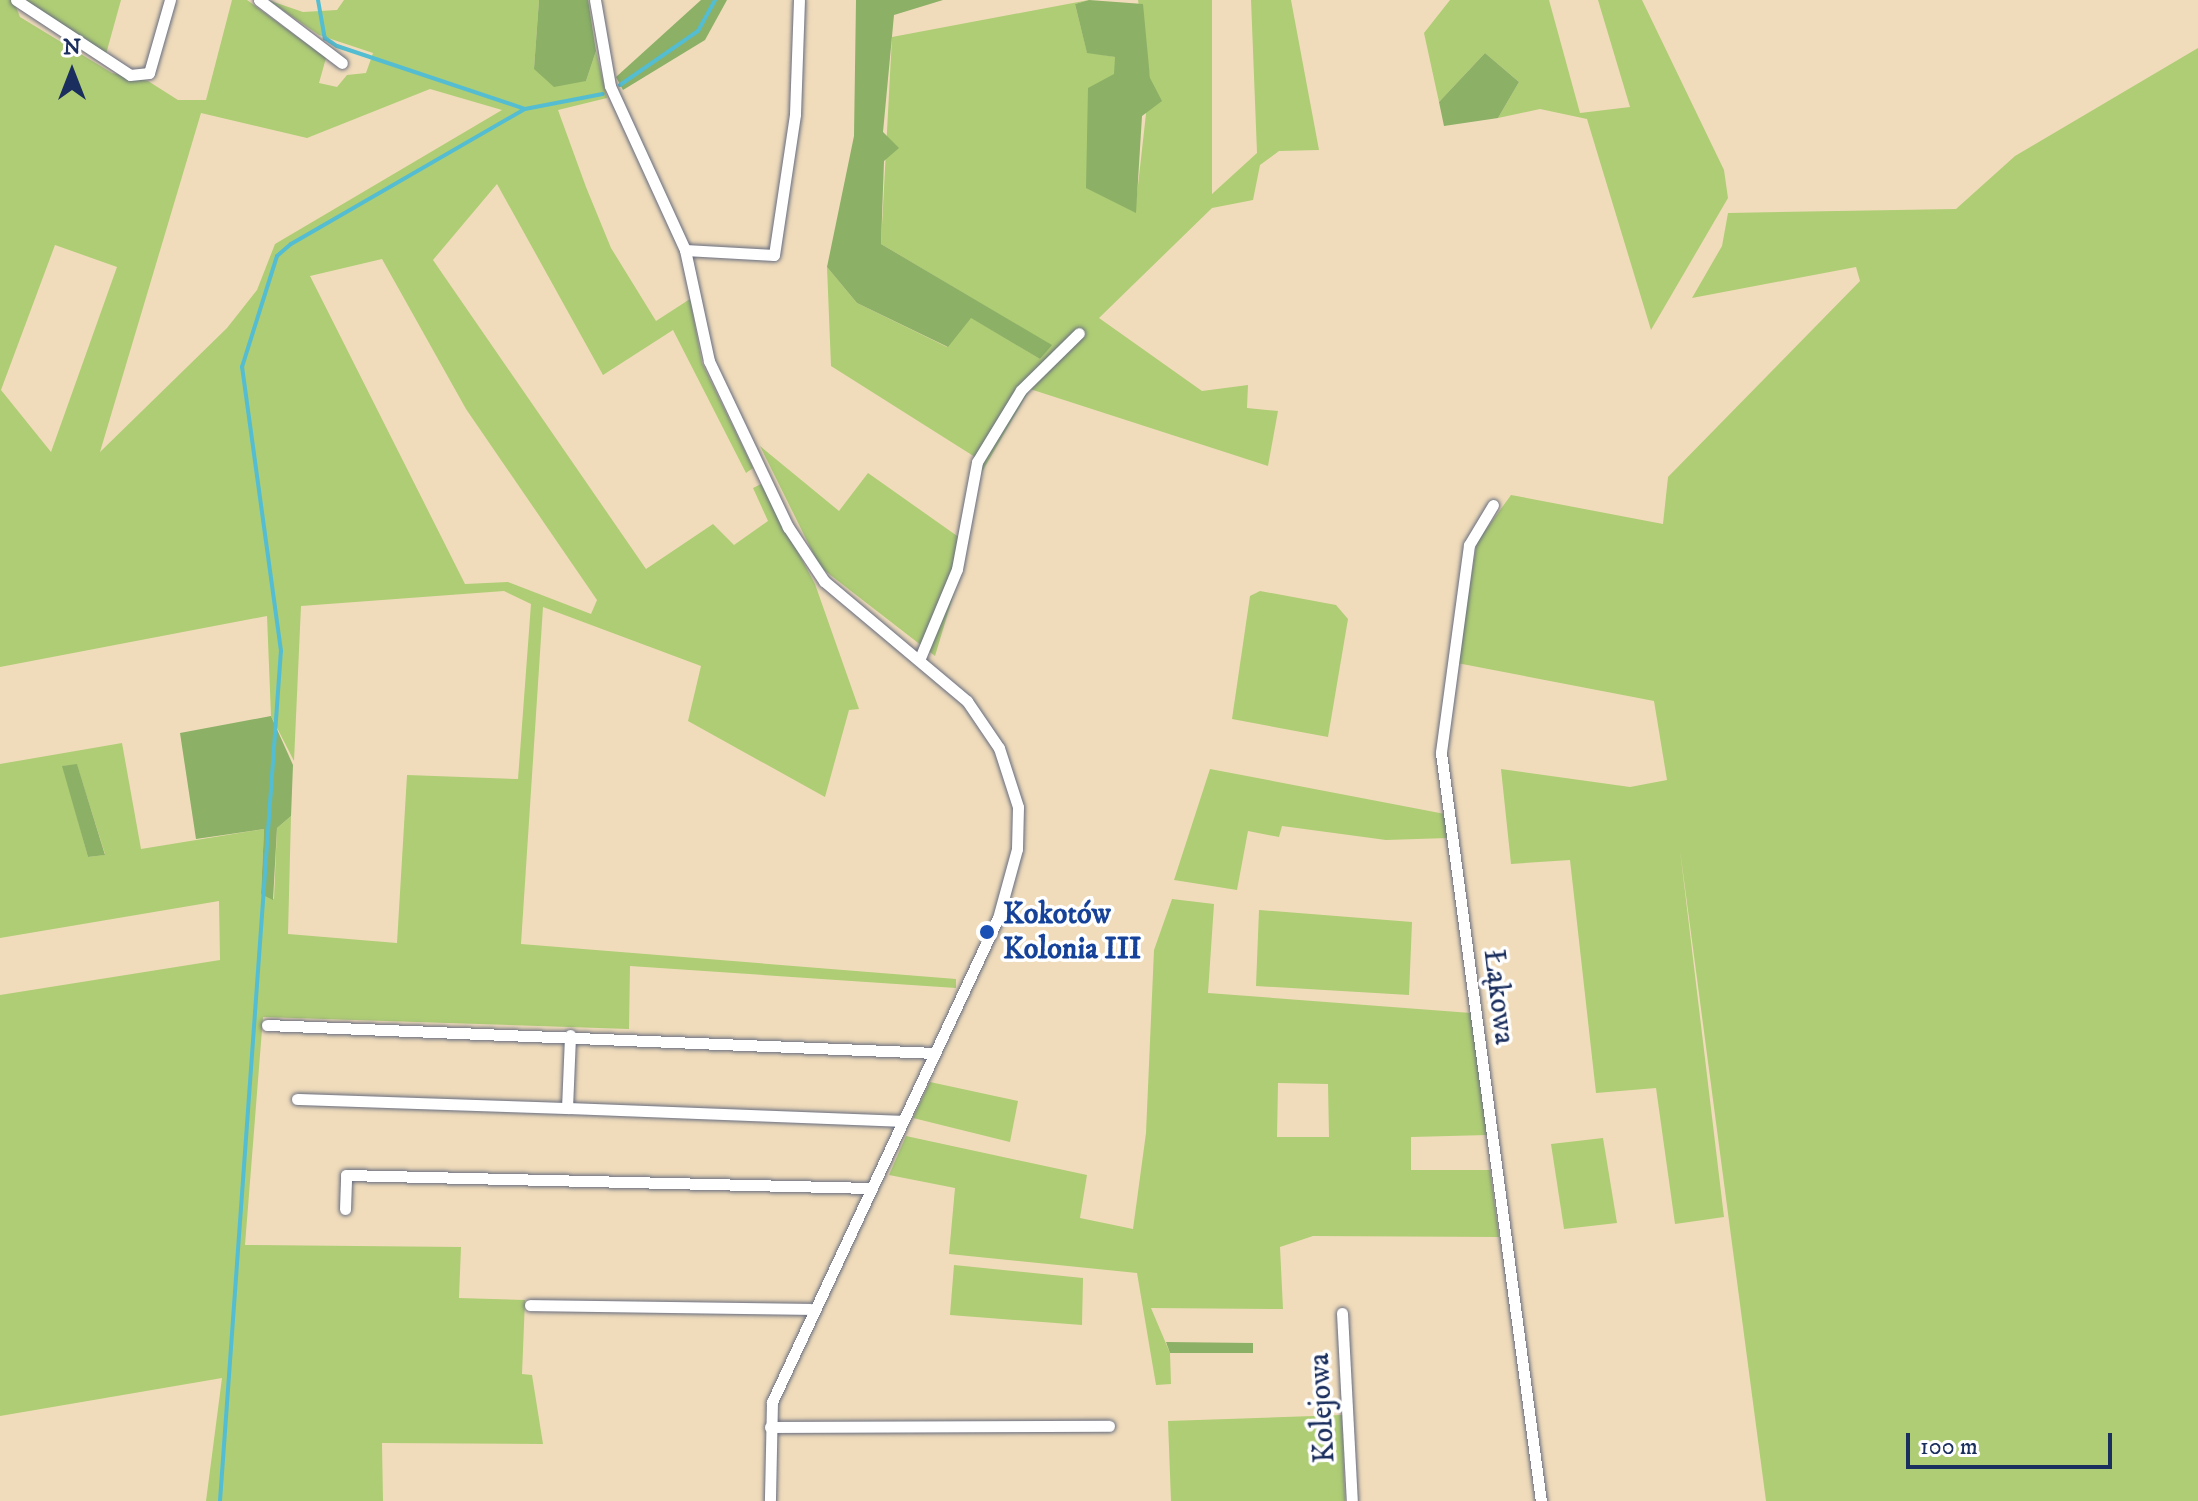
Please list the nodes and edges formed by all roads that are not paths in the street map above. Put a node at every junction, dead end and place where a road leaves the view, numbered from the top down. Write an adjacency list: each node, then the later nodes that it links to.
1 (16, 0): 2 (street)
2 (170, 0)
3 (259, 0): 6 (street)
4 (595, 0): 7 (street)
5 (799, 0): 7 (street)
6 (342, 63)
7 (685, 250): 10 (street)
8 (1079, 333): 10 (street)
9 (1493, 505): 26 (street, Łąkowa)
10 (920, 658): 13 (street)
11 (267, 1025): 12 (street)
12 (570, 1035): 13 (street); 15 (street)
13 (934, 1053): 16 (street)
14 (297, 1099): 15 (street)
15 (567, 1108): 16 (street)
16 (900, 1121): 17 (street)
17 (869, 1188): 18 (street); 20 (street)
18 (345, 1209)
19 (530, 1305): 20 (street)
20 (810, 1309): 23 (street)
21 (1342, 1313): 25 (street, Kolejowa)
22 (1109, 1426): 23 (street)
23 (770, 1427): 24 (street)
24 (770, 1501)
25 (1352, 1501)
26 (1541, 1501)

